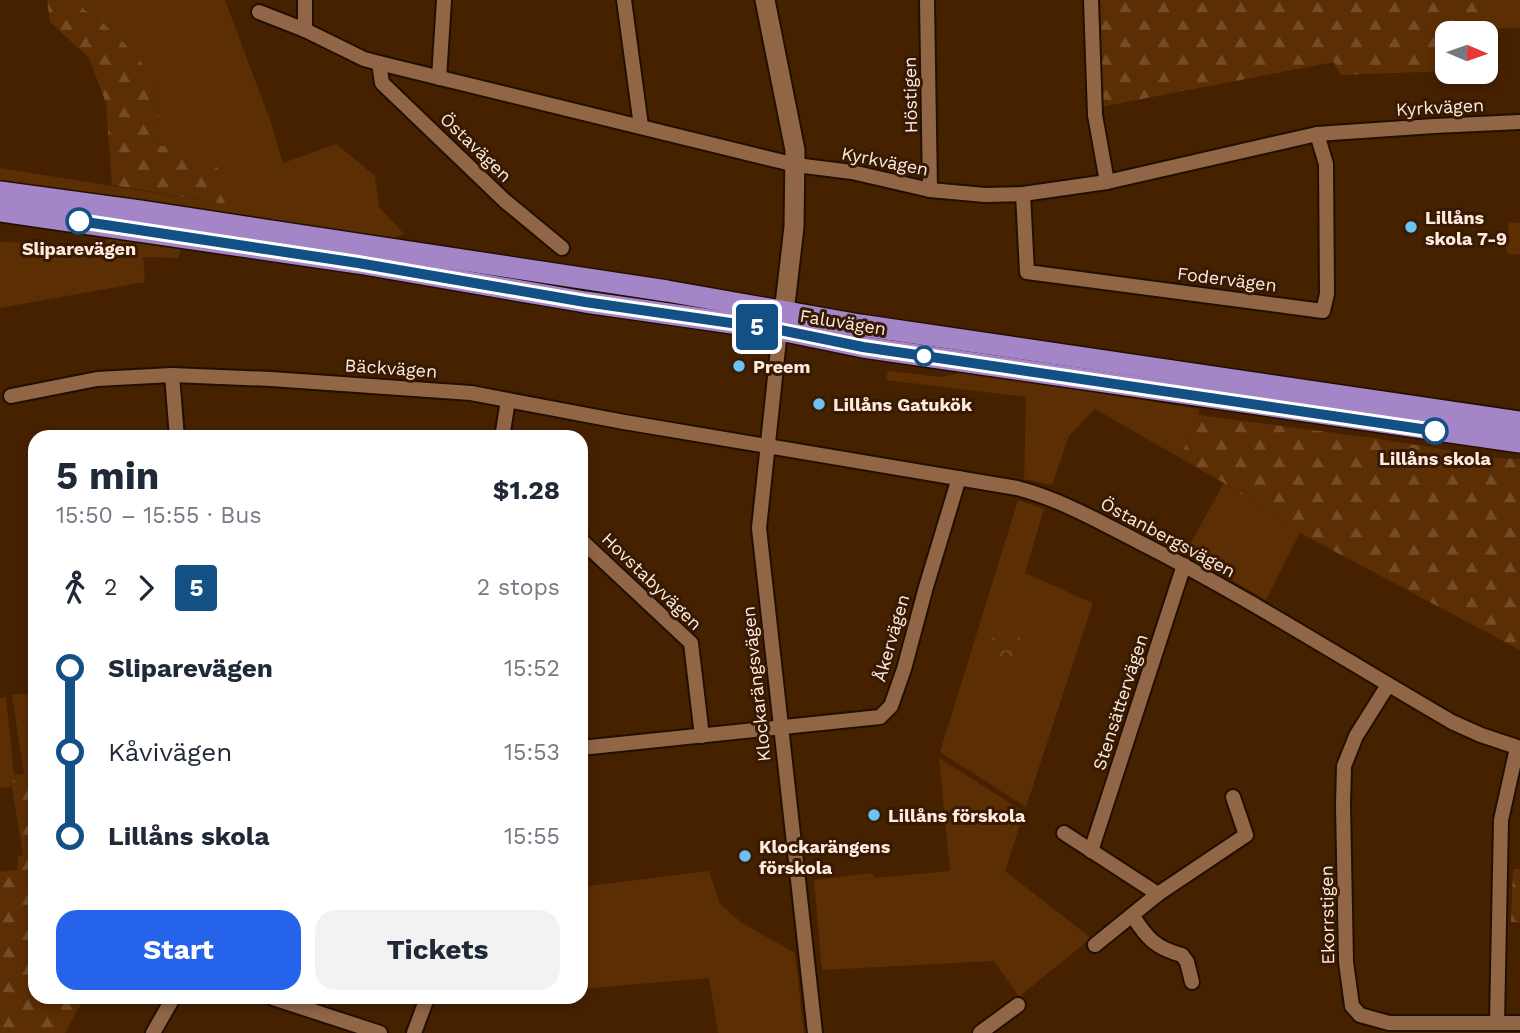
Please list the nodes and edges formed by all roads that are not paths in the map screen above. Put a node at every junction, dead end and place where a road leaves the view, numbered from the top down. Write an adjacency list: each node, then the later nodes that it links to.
1 (305, 0): 8 (street)
2 (444, 0): 10 (street)
3 (624, 0): 12 (street)
4 (765, 0): 14 (street)
5 (927, 0): 16 (street, Höstigen)
6 (1091, 0): 15 (street)
7 (260, 12): 8 (street, Kyrkvägen)
8 (305, 30): 9 (street, Kyrkvägen)
9 (379, 63): 10 (street, Kyrkvägen); 20 (street, Östavägen)
10 (439, 78): 12 (street, Kyrkvägen)
11 (1520, 122): 13 (street, Kyrkvägen)
12 (640, 126): 14 (street, Kyrkvägen)
13 (1317, 134): 15 (street, Kyrkvägen); 18 (street, Fodervägen)
14 (796, 165): 16 (street, Kyrkvägen); 21 (street)
15 (1107, 182): 18 (street, Kyrkvägen)
16 (930, 190): 18 (street, Kyrkvägen)
17 (0, 192): 21 (highway, Faluvägen)
18 (1023, 194)
19 (0, 211): 21 (highway, Faluvägen)
20 (562, 248)
21 (782, 322): 22 (highway, Faluvägen); 30 (street, Klockarängsvägen)
22 (871, 338): 26 (highway, Faluvägen); 29 (highway, Faluvägen)
23 (172, 375): 24 (street, Bäckvägen); 25 (street, Bäckvägen); 27 (street)
24 (10, 396)
25 (508, 400): 28 (street); 30 (street, Bäckvägen)
26 (1520, 422)
27 (176, 430)
28 (503, 430)
29 (1520, 442)
30 (766, 446): 31 (street, Östanbergsvägen); 35 (street, Klockarängsvägen)
31 (959, 478): 33 (street, Östanbergsvägen); 35 (street, Åkervägen)
32 (588, 547): 36 (street, Hovstabyvägen)
33 (1184, 565): 34 (street, Östanbergsvägen); 41 (street, Stensättervägen)
34 (1388, 685): 38 (street, Östanbergsvägen); 50 (street, Ekorrstigen)
35 (780, 727): 36 (street, Åkervägen); 56 (street, Klockarängsvägen)
36 (702, 736): 37 (street, Åkervägen)
37 (588, 747)
38 (1518, 748): 50 (street)
39 (1233, 797): 42 (street)
40 (1064, 833): 41 (street)
41 (1091, 851): 42 (street)
42 (1158, 894): 43 (street)
43 (1132, 915): 44 (street); 45 (street)
44 (1095, 945)
45 (1192, 982)
46 (170, 1004): 53 (street)
47 (287, 1004): 52 (street)
48 (425, 1004): 55 (street)
49 (1018, 1005): 57 (street)
50 (1497, 1023): 51 (street, Ekorrstigen)
51 (1520, 1023)
52 (348, 1028): 54 (street)
53 (153, 1033)
54 (380, 1033)
55 (414, 1033)
56 (816, 1033)
57 (979, 1033)

